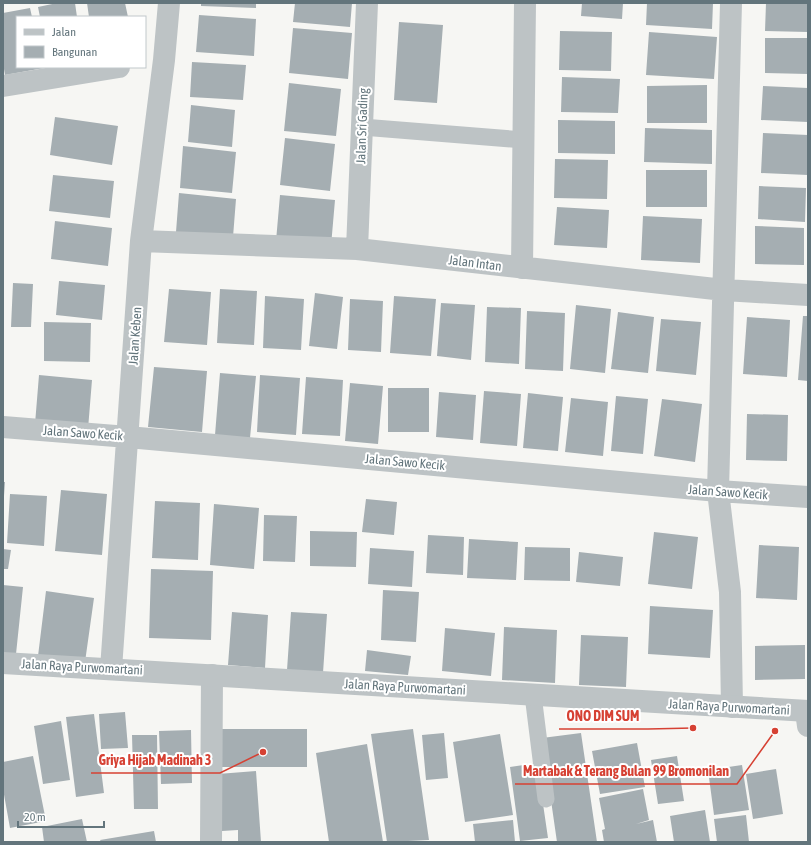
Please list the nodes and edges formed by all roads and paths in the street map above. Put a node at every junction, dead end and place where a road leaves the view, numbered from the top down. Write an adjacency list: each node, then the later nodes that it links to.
1 (169, 3): 5 (street, Jalan Keben)
2 (367, 3): 8 (street, Jalan Sri Gading)
3 (525, 3): 9 (street)
4 (731, 3): 13 (street)
5 (155, 61): 10 (street, Jalan Keben)
6 (113, 68): 7 (street)
7 (3, 86)
8 (362, 127): 9 (lane); 11 (street, Jalan Sri Gading)
9 (524, 140): 12 (street)
10 (141, 241): 11 (street, Jalan Intan); 16 (street, Jalan Keben)
11 (357, 249): 12 (street, Jalan Intan)
12 (522, 268): 13 (street, Jalan Intan)
13 (724, 290): 14 (street, Jalan Intan); 17 (street)
14 (808, 295)
15 (3, 427): 16 (street, Jalan Sawo Kecik)
16 (128, 437): 17 (street, Jalan Sawo Kecik); 20 (street, Jalan Keben)
17 (718, 491): 18 (street, Jalan Sawo Kecik); 23 (street)
18 (808, 497)
19 (3, 663): 20 (street, Jalan Raya Purwomartani)
20 (111, 669): 21 (street, Jalan Raya Purwomartani)
21 (212, 675): 22 (street, Jalan Raya Purwomartani); 26 (street)
22 (533, 695): 23 (street, Jalan Raya Purwomartani); 25 (lane)
23 (732, 707): 24 (street, Jalan Raya Purwomartani)
24 (807, 716)
25 (546, 799)
26 (211, 842)

